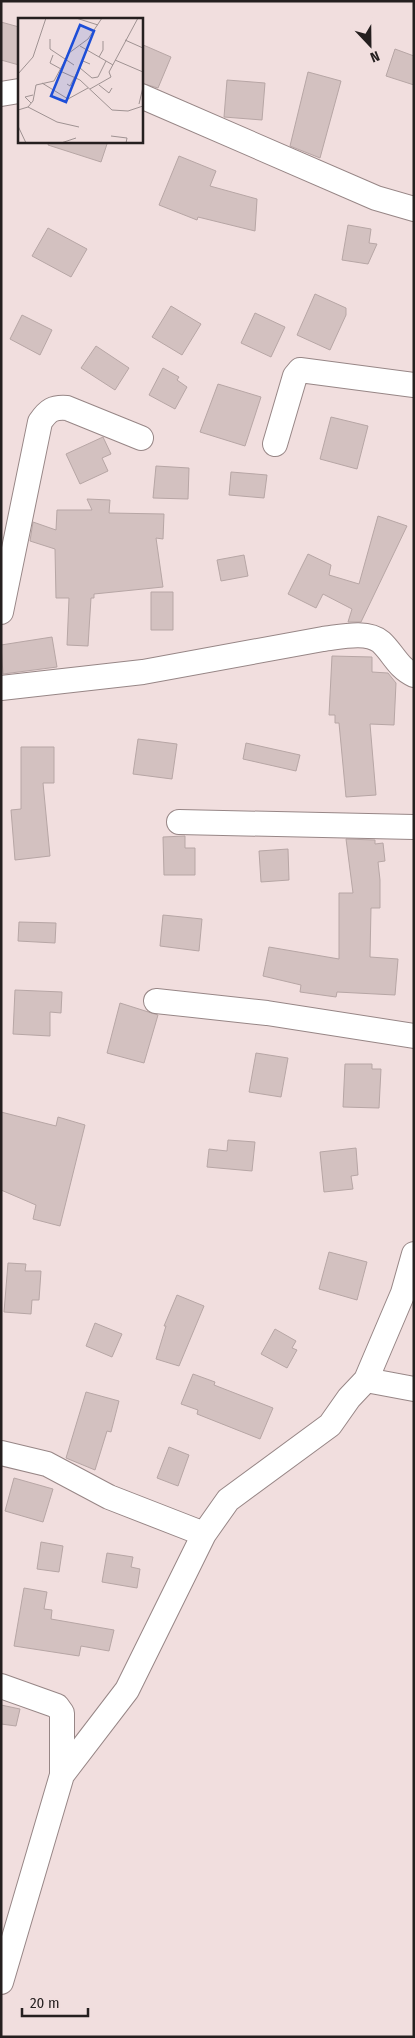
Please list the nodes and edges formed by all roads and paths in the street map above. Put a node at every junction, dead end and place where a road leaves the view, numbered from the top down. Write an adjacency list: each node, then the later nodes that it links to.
1 (18, 91): 2 (street)
2 (1, 94)
3 (142, 96): 4 (street)
4 (414, 209)
5 (414, 385): 7 (street)
6 (141, 438): 8 (street)
7 (275, 444)
8 (1, 612)
9 (414, 675): 10 (street)
10 (1, 688)
11 (179, 822): 12 (street)
12 (414, 827)
13 (156, 1001): 14 (street)
14 (414, 1036)
15 (414, 1254): 16 (street)
16 (366, 1380): 17 (street); 19 (street)
17 (414, 1388)
18 (1, 1453): 19 (street)
19 (204, 1534): 21 (street)
20 (1, 1686): 21 (street)
21 (62, 1775): 22 (street)
22 (1, 1982)

